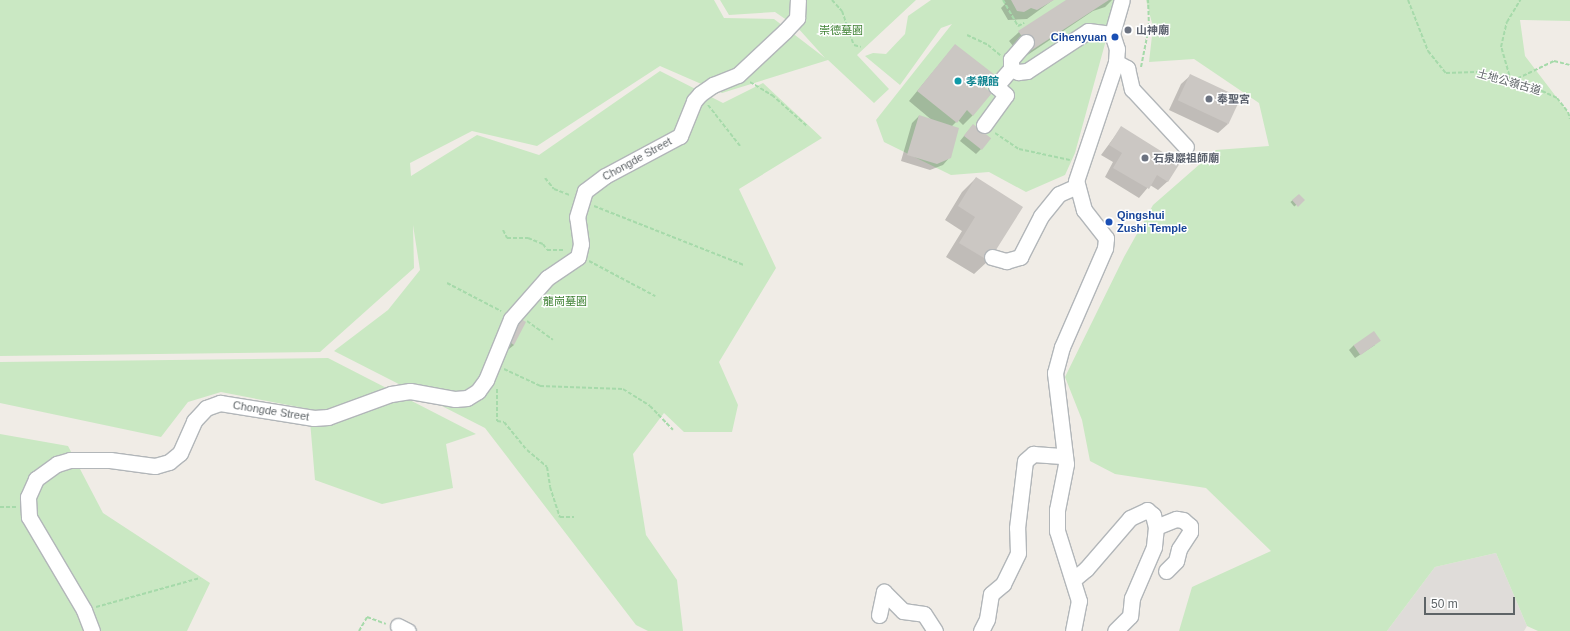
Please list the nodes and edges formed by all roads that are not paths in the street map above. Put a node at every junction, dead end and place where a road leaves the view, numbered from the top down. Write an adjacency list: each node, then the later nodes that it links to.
1 (798, 0): 16 (street, Chongde Street)
2 (1122, 0): 3 (street)
3 (1112, 34): 5 (street); 6 (street)
4 (1026, 42): 5 (street)
5 (1008, 64): 7 (street)
6 (1122, 65): 8 (street); 9 (street)
7 (984, 124)
8 (1186, 147)
9 (1077, 186): 10 (street); 11 (street)
10 (992, 257)
11 (1065, 456): 14 (street); 18 (street)
12 (1156, 527): 13 (street); 14 (street); 20 (street)
13 (1166, 571)
14 (1074, 579): 19 (street)
15 (879, 615): 17 (street)
16 (92, 631)
17 (935, 631)
18 (981, 631)
19 (1073, 631)
20 (1115, 631)

